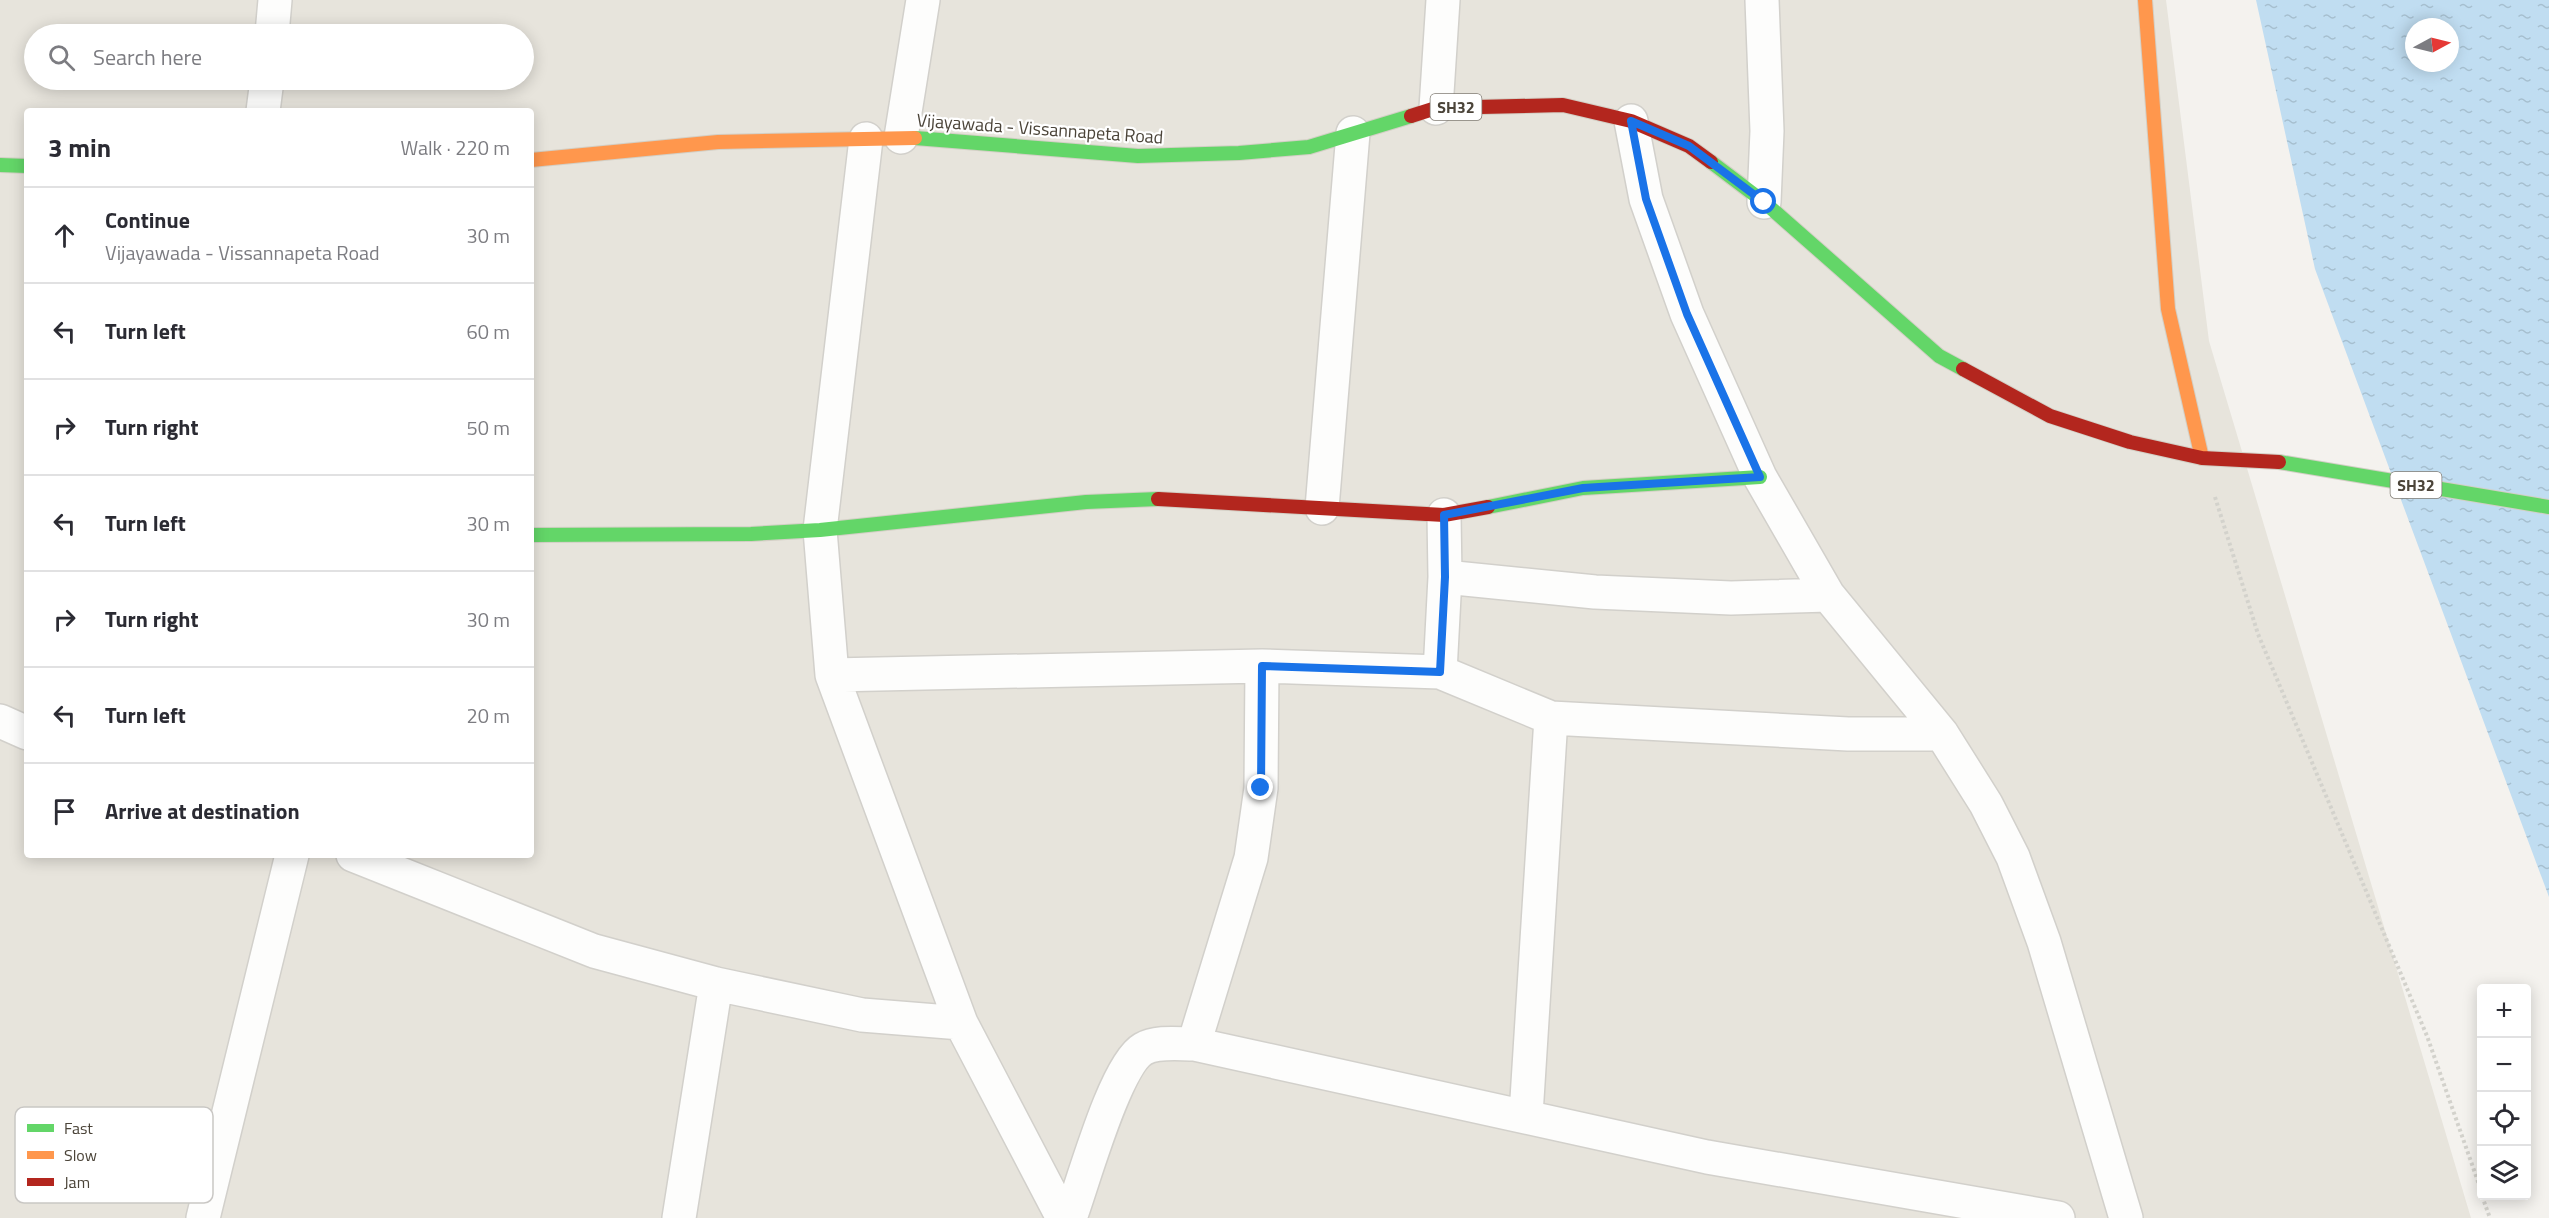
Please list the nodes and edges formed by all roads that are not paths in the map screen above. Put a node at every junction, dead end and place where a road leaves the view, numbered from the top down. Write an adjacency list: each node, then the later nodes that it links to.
1 (275, 0): 6 (street)
2 (923, 0): 12 (street)
3 (1443, 0): 9 (street)
4 (1762, 0): 17 (street)
5 (2145, 0): 18 (main road)
6 (273, 24)
7 (266, 90): 8 (street)
8 (263, 108)
9 (1436, 108): 10 (main road, Vijayawada - Vissannapeta Road / SH32); 11 (main road, Vijayawada - Vissannapeta Road / SH32)
10 (1631, 121): 17 (main road, Vijayawada - Vissannapeta Road / SH32); 19 (street)
11 (1353, 133): 12 (main road, Vijayawada - Vissannapeta Road / SH32); 21 (street)
12 (901, 137): 13 (main road, Vijayawada - Vissannapeta Road / SH32)
13 (866, 139): 14 (main road, Vijayawada - Vissannapeta Road / SH32); 23 (street)
14 (534, 160)
15 (0, 165): 16 (main road)
16 (24, 166)
17 (1764, 202): 18 (main road, Vijayawada - Vissannapeta Road / SH32)
18 (2202, 458): 20 (main road, Vijayawada - Vissannapeta Road / SH32)
19 (1760, 477): 22 (main road); 26 (street)
20 (2549, 507)
21 (1322, 508): 22 (main road); 23 (main road)
22 (1444, 515): 25 (street)
23 (820, 530): 24 (main road); 29 (street)
24 (534, 535)
25 (1445, 577): 26 (street); 28 (street)
26 (1828, 596): 33 (street)
27 (1262, 666): 28 (street); 29 (street); 38 (street)
28 (1440, 672): 30 (street)
29 (832, 675): 37 (street)
30 (1551, 718): 33 (street); 39 (street)
31 (0, 721): 32 (street)
32 (24, 732)
33 (1942, 734): 45 (street)
34 (290, 858): 40 (street)
35 (361, 858): 36 (street)
36 (716, 984): 37 (street); 41 (street)
37 (961, 1023): 42 (street)
38 (1194, 1044): 39 (street); 43 (street)
39 (1526, 1115): 44 (street)
40 (213, 1191)
41 (679, 1218)
42 (1063, 1218)
43 (1070, 1218)
44 (2058, 1218)
45 (2126, 1218)

